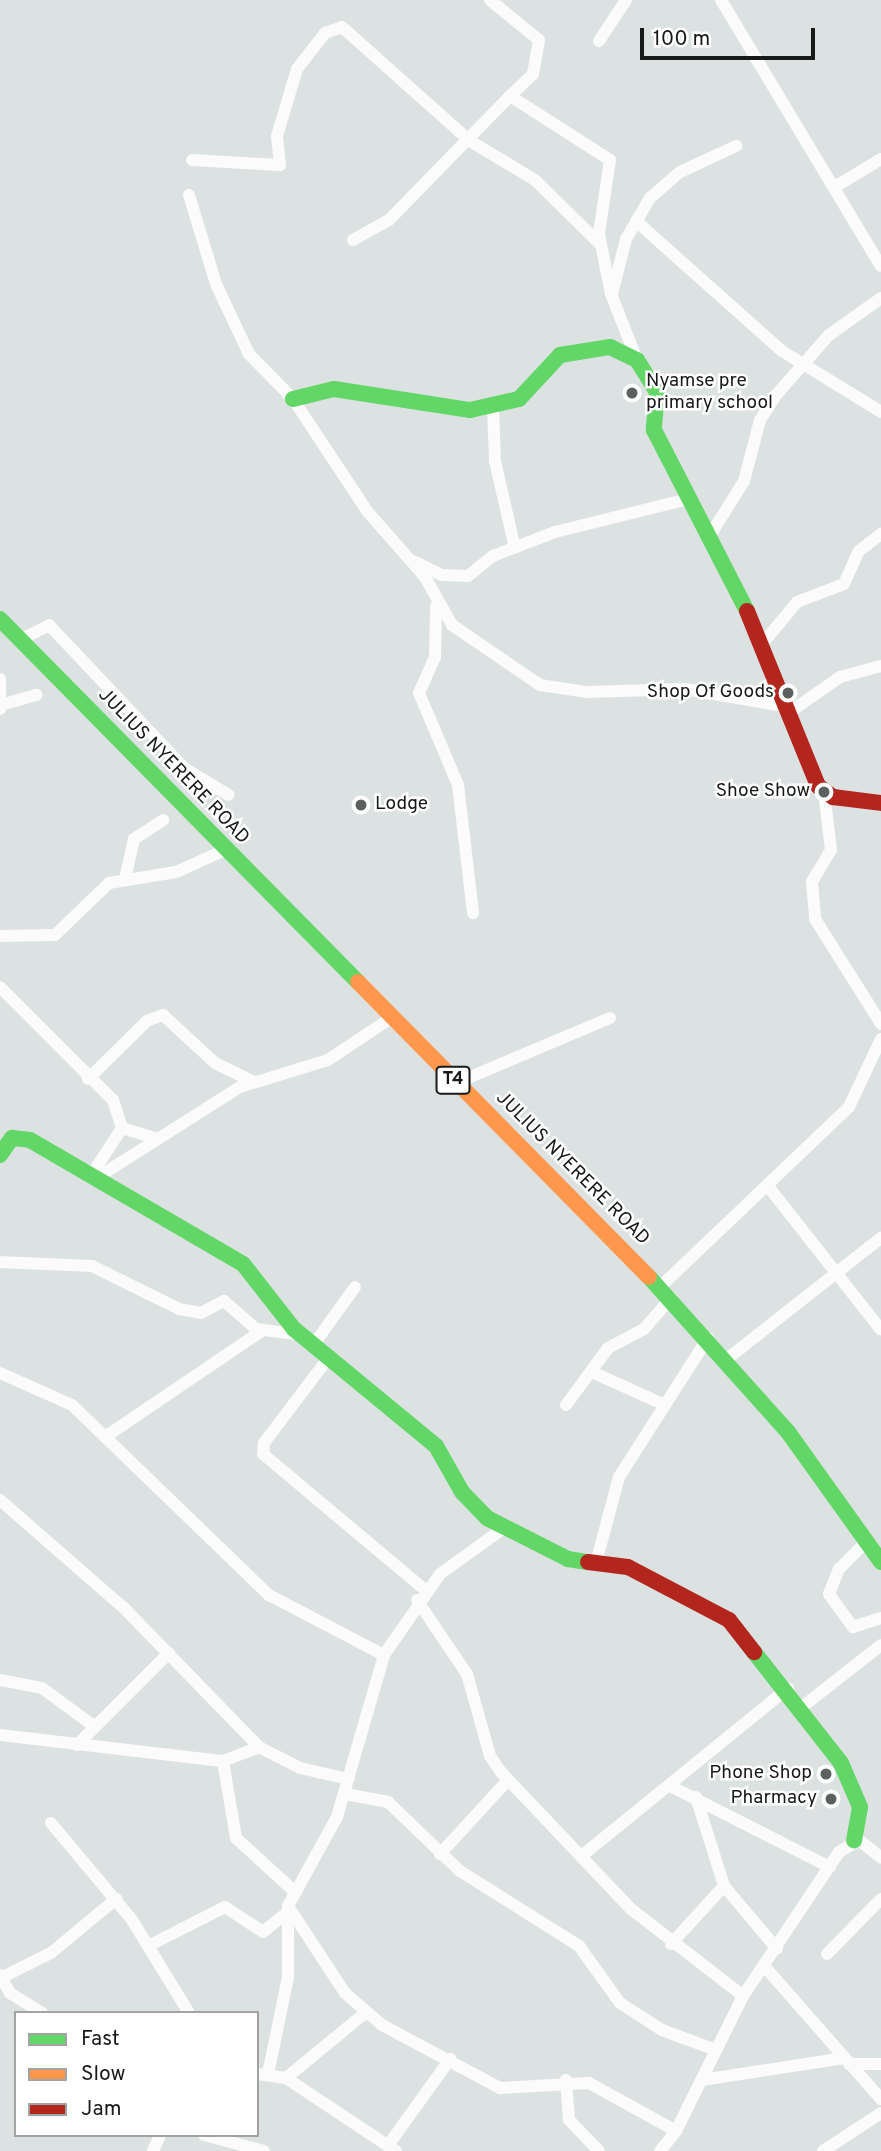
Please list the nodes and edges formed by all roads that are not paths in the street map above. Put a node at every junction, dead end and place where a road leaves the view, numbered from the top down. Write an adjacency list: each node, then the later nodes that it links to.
1 (490, 0): 5 (street)
2 (626, 0): 4 (street)
3 (721, 0): 10 (street)
4 (599, 41)
5 (510, 96): 6 (street); 14 (street)
6 (470, 141): 9 (street); 13 (street); 14 (street)
7 (736, 146): 12 (street)
8 (881, 159): 10 (street)
9 (192, 160)
10 (838, 185): 15 (street)
11 (189, 195): 20 (street)
12 (636, 221): 16 (street); 19 (street)
13 (353, 240)
14 (601, 245): 16 (street)
15 (881, 266)
16 (611, 294): 18 (street)
17 (881, 298): 19 (street)
18 (638, 360): 21 (main road); 23 (main road)
19 (803, 366): 22 (street); 25 (street)
20 (293, 400): 21 (main road); 27 (street)
21 (493, 405): 26 (street)
22 (881, 412)
23 (688, 499): 25 (main road); 26 (street)
24 (881, 534): 31 (street)
25 (709, 537): 31 (main road)
26 (515, 548): 27 (street)
27 (406, 558): 28 (street)
28 (436, 606): 36 (street); 43 (street)
29 (0, 619): 30 (main road, JULIUS NYERERE ROAD / T4)
30 (20, 640): 38 (street); 41 (main road, JULIUS NYERERE ROAD / T4)
31 (763, 643): 36 (main road)
32 (881, 666): 36 (street)
33 (0, 679): 35 (street)
34 (37, 695): 35 (street)
35 (1, 707)
36 (785, 710): 37 (main road)
37 (824, 792): 39 (main road); 48 (street)
38 (229, 795)
39 (881, 803)
40 (163, 820): 42 (street)
41 (225, 850): 42 (street); 46 (main road, JULIUS NYERERE ROAD / T4)
42 (125, 879): 44 (street)
43 (473, 914)
44 (0, 936)
45 (0, 988): 50 (street)
46 (391, 1018): 51 (street); 52 (main road, JULIUS NYERERE ROAD / T4)
47 (610, 1018): 52 (street)
48 (881, 1024)
49 (881, 1039): 57 (street)
50 (88, 1079): 51 (street); 53 (street)
51 (254, 1082): 54 (street)
52 (456, 1083): 62 (main road, JULIUS NYERERE ROAD / T4)
53 (122, 1128): 54 (street); 56 (street)
54 (157, 1139): 56 (street)
55 (0, 1155): 56 (main road)
56 (95, 1176): 66 (main road)
57 (767, 1185): 60 (street); 62 (street)
58 (881, 1238): 60 (street)
59 (0, 1262): 63 (street)
60 (836, 1272): 64 (street); 68 (street)
61 (355, 1287): 66 (street)
62 (665, 1293): 65 (main road, JULIUS NYERERE ROAD / T4); 70 (street)
63 (262, 1330): 66 (street); 73 (street)
64 (881, 1330)
65 (708, 1338): 68 (main road, JULIUS NYERERE ROAD / T4); 71 (street)
66 (308, 1340): 67 (main road)
67 (329, 1357): 75 (main road); 79 (street)
68 (727, 1359): 76 (main road, JULIUS NYERERE ROAD / T4)
69 (0, 1373): 73 (street)
70 (594, 1373): 71 (street); 72 (street)
71 (663, 1404): 77 (street)
72 (566, 1405)
73 (105, 1437): 83 (street)
74 (0, 1500): 82 (street)
75 (505, 1528): 77 (main road); 79 (street)
76 (867, 1541): 78 (main road, JULIUS NYERERE ROAD / T4); 80 (street)
77 (597, 1559): 85 (main road)
78 (881, 1562)
79 (421, 1595): 83 (street); 93 (street)
80 (881, 1618)
81 (881, 1645): 86 (street)
82 (169, 1653): 87 (street); 90 (street)
83 (384, 1655): 92 (street)
84 (1, 1681): 87 (street)
85 (788, 1688): 86 (main road); 94 (street)
86 (802, 1707): 98 (main road)
87 (94, 1726): 89 (street)
88 (0, 1735): 89 (street)
89 (77, 1745): 91 (street)
90 (259, 1747): 91 (street); 92 (street)
91 (223, 1761): 104 (street)
92 (349, 1779): 95 (street)
93 (508, 1780): 99 (street); 100 (street)
94 (672, 1787): 96 (street); 100 (street)
95 (345, 1794): 99 (street); 104 (street)
96 (696, 1797): 102 (street); 103 (street)
97 (51, 1823): 105 (street)
98 (853, 1840): 101 (street); 102 (street)
99 (440, 1854): 118 (street)
100 (583, 1854): 108 (street)
101 (881, 1858)
102 (830, 1867): 110 (street)
103 (724, 1886): 108 (street); 110 (street)
104 (295, 1892): 107 (street)
105 (116, 1899): 109 (street); 113 (street)
106 (881, 1899): 111 (street)
107 (288, 1909): 109 (street); 117 (street); 122 (street)
108 (671, 1944): 114 (street)
109 (148, 1946): 116 (street)
110 (777, 1949): 112 (street)
111 (827, 1954)
112 (765, 1967): 114 (street); 120 (street)
113 (1, 1977): 115 (street)
114 (743, 1996): 118 (street)
115 (39, 2011)
116 (188, 2011)
117 (364, 2014): 119 (street); 123 (street)
118 (716, 2050): 125 (street)
119 (450, 2059): 124 (street); 131 (street)
120 (846, 2061): 121 (street); 125 (street); 126 (street)
121 (881, 2064)
122 (263, 2074): 123 (street)
123 (286, 2078): 131 (street)
124 (566, 2080): 128 (street); 133 (street)
125 (702, 2080): 128 (street)
126 (881, 2099)
127 (881, 2113): 135 (street)
128 (676, 2131): 134 (street)
129 (209, 2137): 130 (street)
130 (234, 2147): 132 (street)
131 (393, 2148)
132 (264, 2151)
133 (599, 2151)
134 (660, 2151)
135 (823, 2151)

